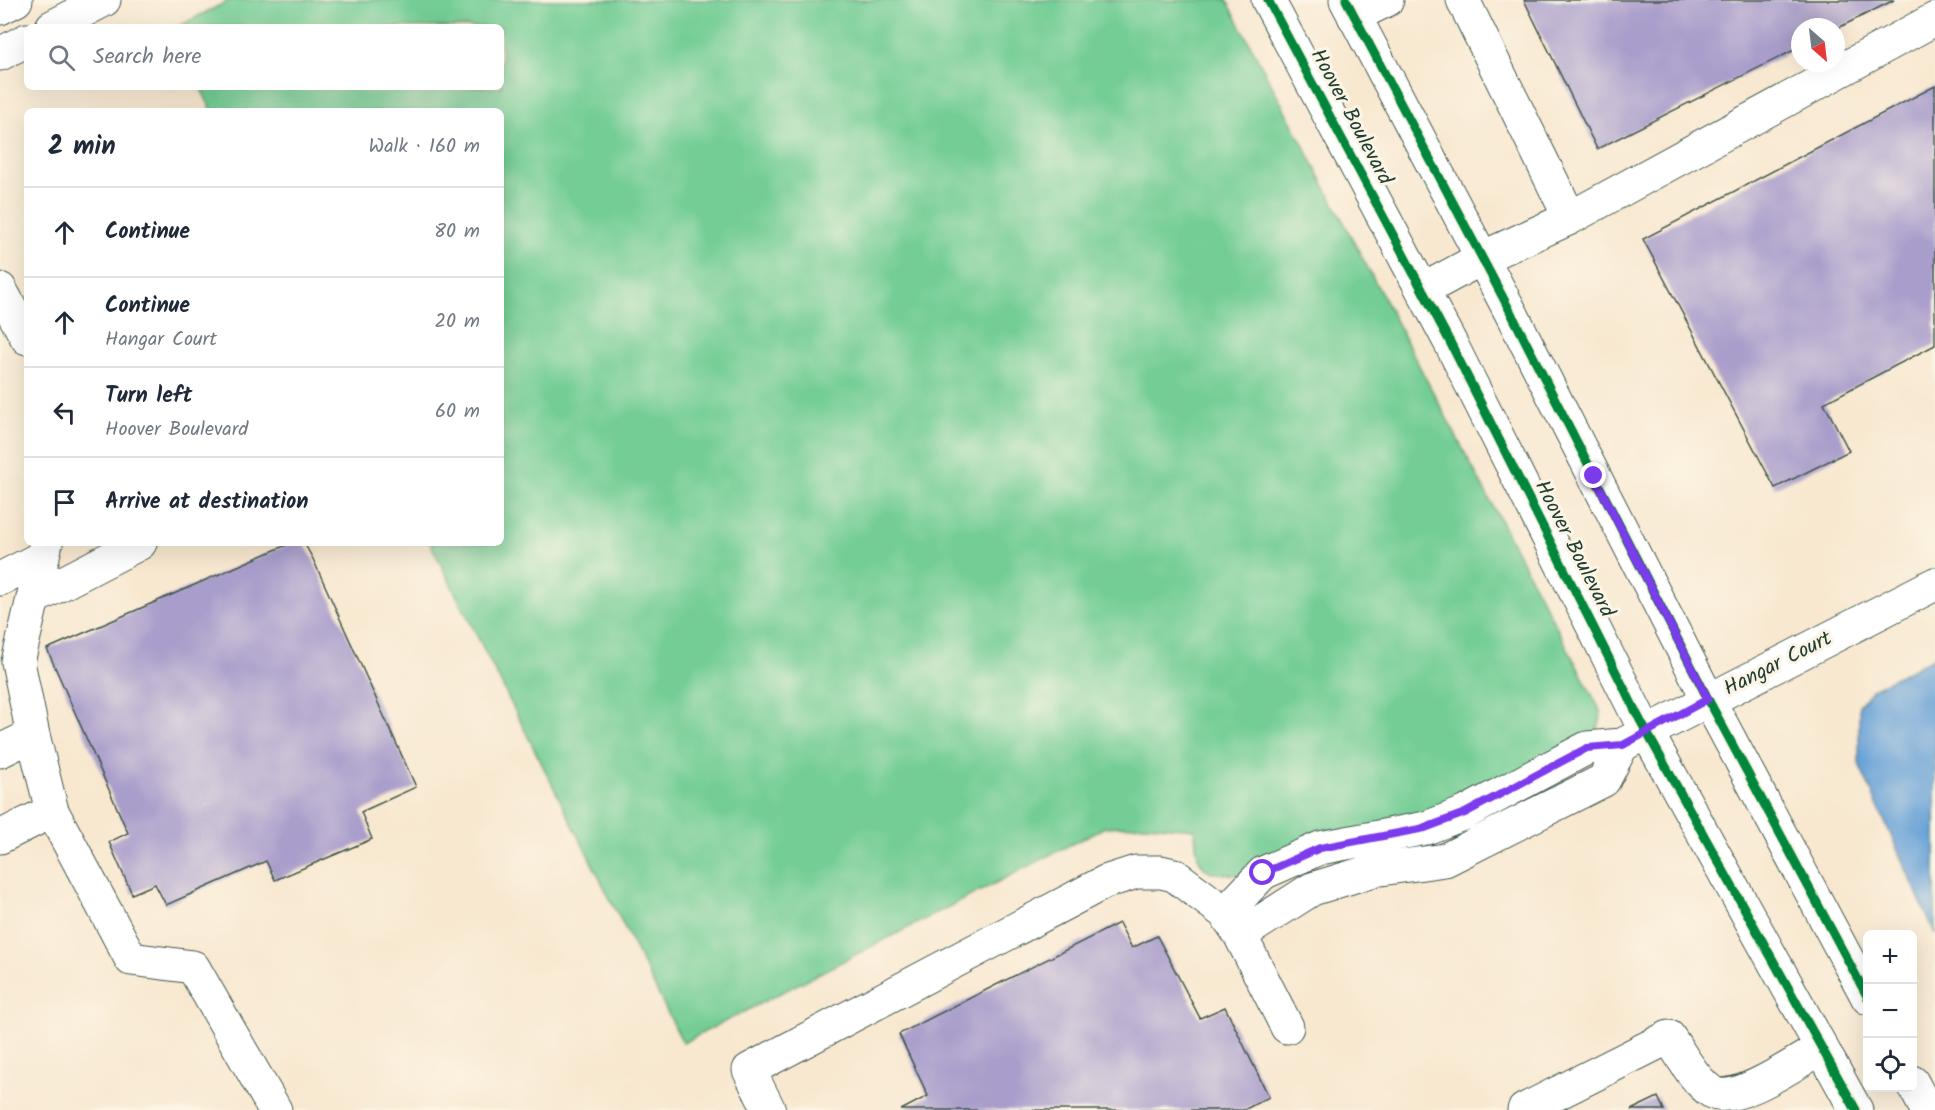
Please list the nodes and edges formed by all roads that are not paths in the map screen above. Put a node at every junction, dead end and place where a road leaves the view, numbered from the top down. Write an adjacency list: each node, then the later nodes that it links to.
1 (16, 0): 6 (main road)
2 (104, 0): 9 (main road)
3 (1268, 0): 15 (main road, Hoover Boulevard)
4 (1388, 0): 7 (main road)
5 (1463, 0): 12 (main road)
6 (0, 8)
7 (1350, 8): 13 (main road)
8 (1935, 19): 12 (main road)
9 (58, 24)
10 (24, 42): 11 (main road)
11 (0, 54)
12 (1570, 218): 13 (main road)
13 (1482, 258): 15 (main road); 22 (main road)
14 (0, 289): 16 (main road)
15 (1423, 290): 24 (main road, Hoover Boulevard)
16 (24, 333)
17 (134, 546): 21 (main road)
18 (44, 550): 19 (main road); 21 (main road)
19 (0, 579)
20 (1935, 584): 22 (main road, Hangar Court)
21 (34, 598): 23 (main road)
22 (1708, 699): 24 (main road, Hangar Court); 29 (main road)
23 (33, 735): 25 (main road); 26 (main road)
24 (1634, 738): 28 (main road); 31 (main road, Hoover Boulevard)
25 (0, 751)
26 (52, 811): 27 (main road); 32 (main road)
27 (0, 837)
28 (1233, 924): 30 (main road); 33 (main road)
29 (1863, 989)
30 (1287, 1027)
31 (1821, 1048): 34 (main road); 35 (main road, Hoover Boulevard)
32 (275, 1110)
33 (769, 1110)
34 (1524, 1110)
35 (1856, 1110)

